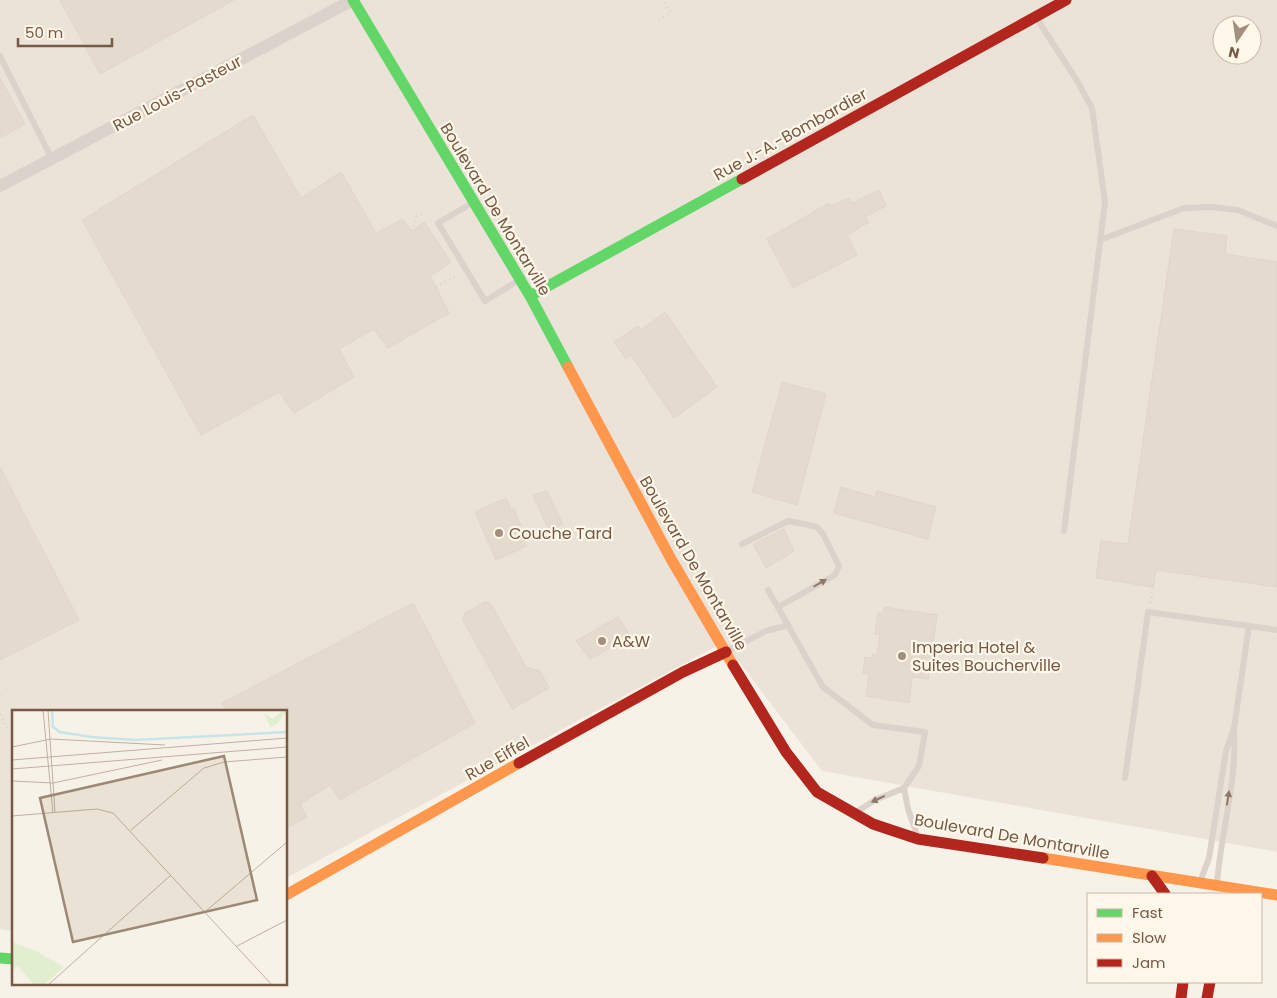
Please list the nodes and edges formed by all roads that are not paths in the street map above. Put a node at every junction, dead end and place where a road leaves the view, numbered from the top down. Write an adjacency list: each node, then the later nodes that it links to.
1 (353, 0): 5 (street, Rue Louis-Pasteur); 7 (street, Boulevard De Montarville)
2 (1066, 0): 3 (street, Rue J.-A.-Bombardier)
3 (1035, 17): 9 (lane); 11 (street, Rue J.-A.-Bombardier)
4 (0, 56): 5 (lane)
5 (52, 159): 6 (street, Rue Louis-Pasteur)
6 (0, 186)
7 (474, 202): 10 (street, Boulevard De Montarville); 10 (lane)
8 (1277, 226): 9 (lane)
9 (1100, 240): 12 (lane)
10 (520, 280): 11 (street, Boulevard De Montarville)
11 (530, 296): 19 (street, Boulevard De Montarville)
12 (1064, 531)
13 (742, 544): 15 (lane, one-way to 13)
14 (768, 590): 15 (lane)
15 (778, 607): 16 (lane)
16 (788, 625): 19 (lane); 22 (lane)
17 (1249, 626): 18 (lane); 20 (lane); 21 (lane)
18 (1277, 630)
19 (726, 652): 23 (street, Boulevard De Montarville); 30 (street, Rue Eiffel)
20 (1234, 728): 26 (lane); 27 (lane, one-way to 20)
21 (1125, 778)
22 (904, 788): 23 (lane, one-way to 23); 24 (lane)
23 (854, 813): 24 (street, Boulevard De Montarville)
24 (918, 839): 25 (street, Boulevard De Montarville)
25 (1152, 876): 26 (street, Boulevard De Montarville); 28 (street)
26 (1199, 889): 27 (street, Boulevard De Montarville)
27 (1217, 890): 29 (street, Boulevard De Montarville)
28 (1164, 893)
29 (1256, 893)
30 (288, 894)
31 (1262, 894): 32 (street, Boulevard De Montarville)
32 (1277, 895)
33 (1184, 983): 35 (street)
34 (1210, 983): 36 (street)
35 (1181, 998)
36 (1207, 998)

